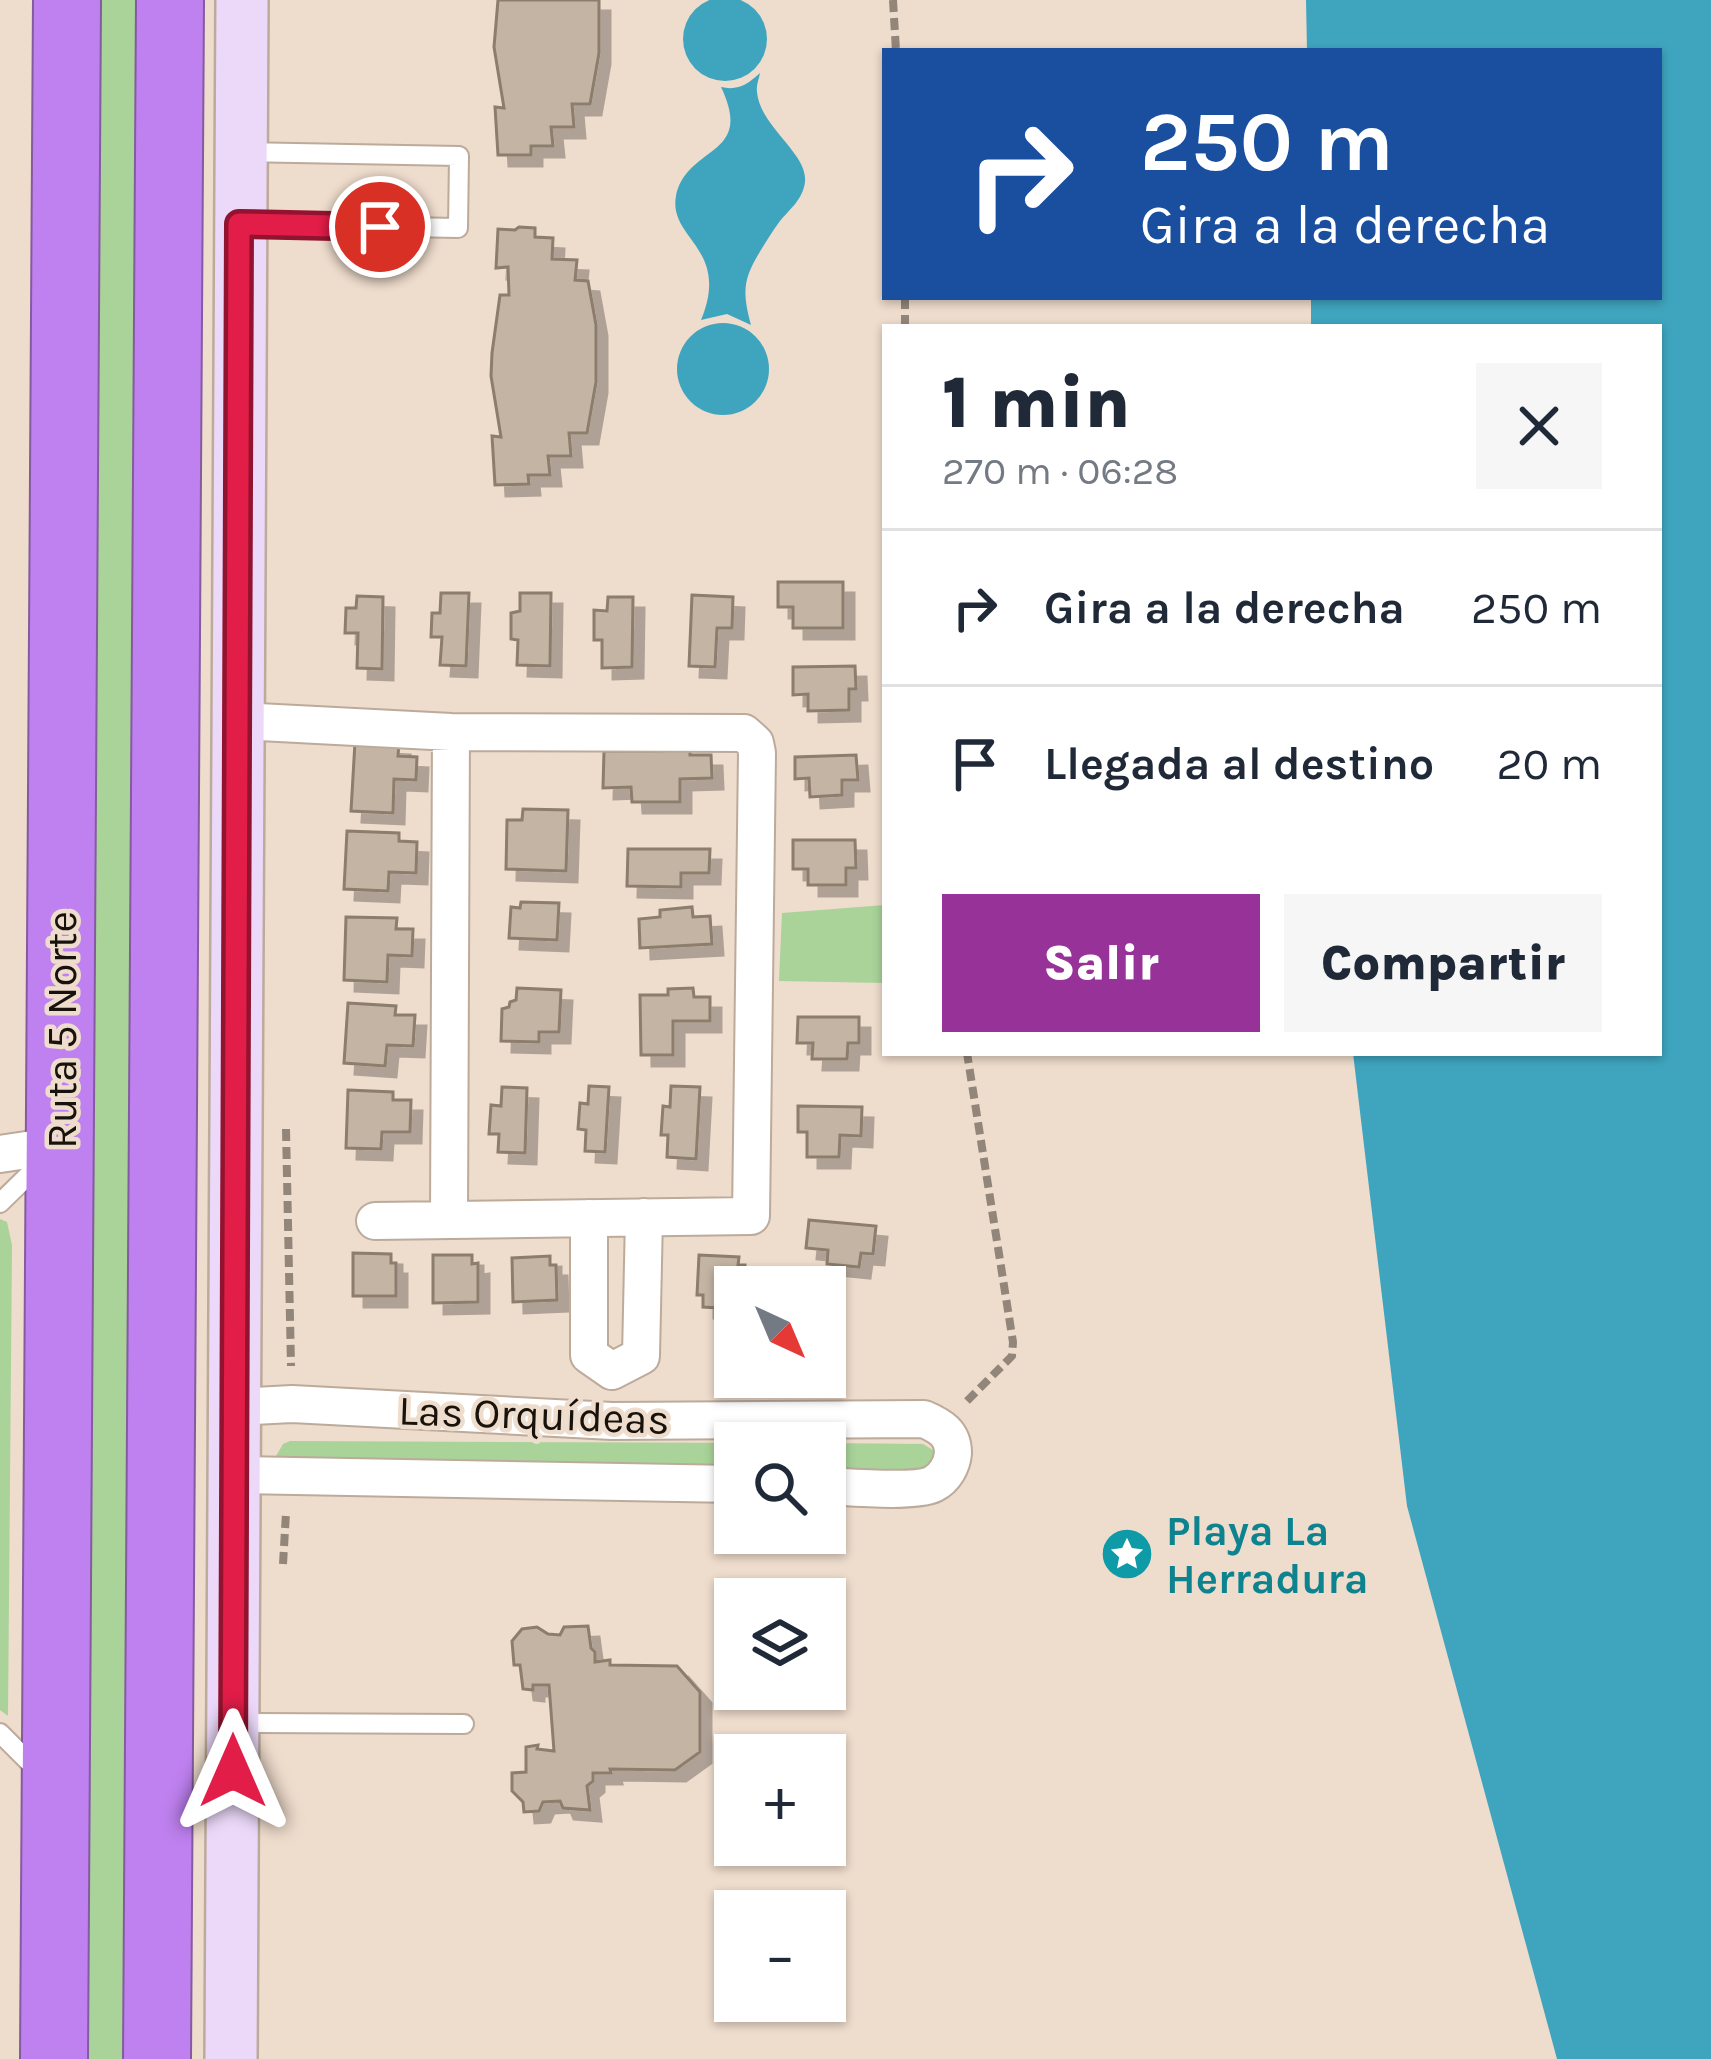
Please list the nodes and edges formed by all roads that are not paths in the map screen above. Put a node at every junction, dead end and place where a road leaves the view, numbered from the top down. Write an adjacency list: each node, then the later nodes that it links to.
1 (67, 0): 8 (highway, Ruta 5 Norte)
2 (170, 0): 25 (highway)
3 (242, 0): 4 (street)
4 (240, 152): 5 (street); 5 (lane)
5 (239, 224): 6 (street)
6 (238, 721): 7 (street); 15 (street)
7 (451, 732): 10 (street); 12 (street)
8 (30, 1150): 9 (lane); 23 (highway, Ruta 5 Norte)
9 (0, 1203)
10 (644, 1217): 11 (street); 14 (street)
11 (589, 1218): 12 (street); 14 (street)
12 (449, 1219): 13 (street)
13 (375, 1220)
14 (612, 1371): 16 (street)
15 (235, 1407): 16 (street, Las Orquídeas); 17 (street)
16 (612, 1421): 19 (street, Las Orquídeas)
17 (234, 1475): 18 (street, Las Orquídeas); 20 (street)
18 (714, 1484)
19 (846, 1486)
20 (233, 1723): 21 (lane); 26 (street)
21 (464, 1724)
22 (0, 1733): 23 (lane)
23 (56, 1788): 24 (highway, Ruta 5 Norte)
24 (42, 2058)
25 (157, 2059)
26 (231, 2059)

